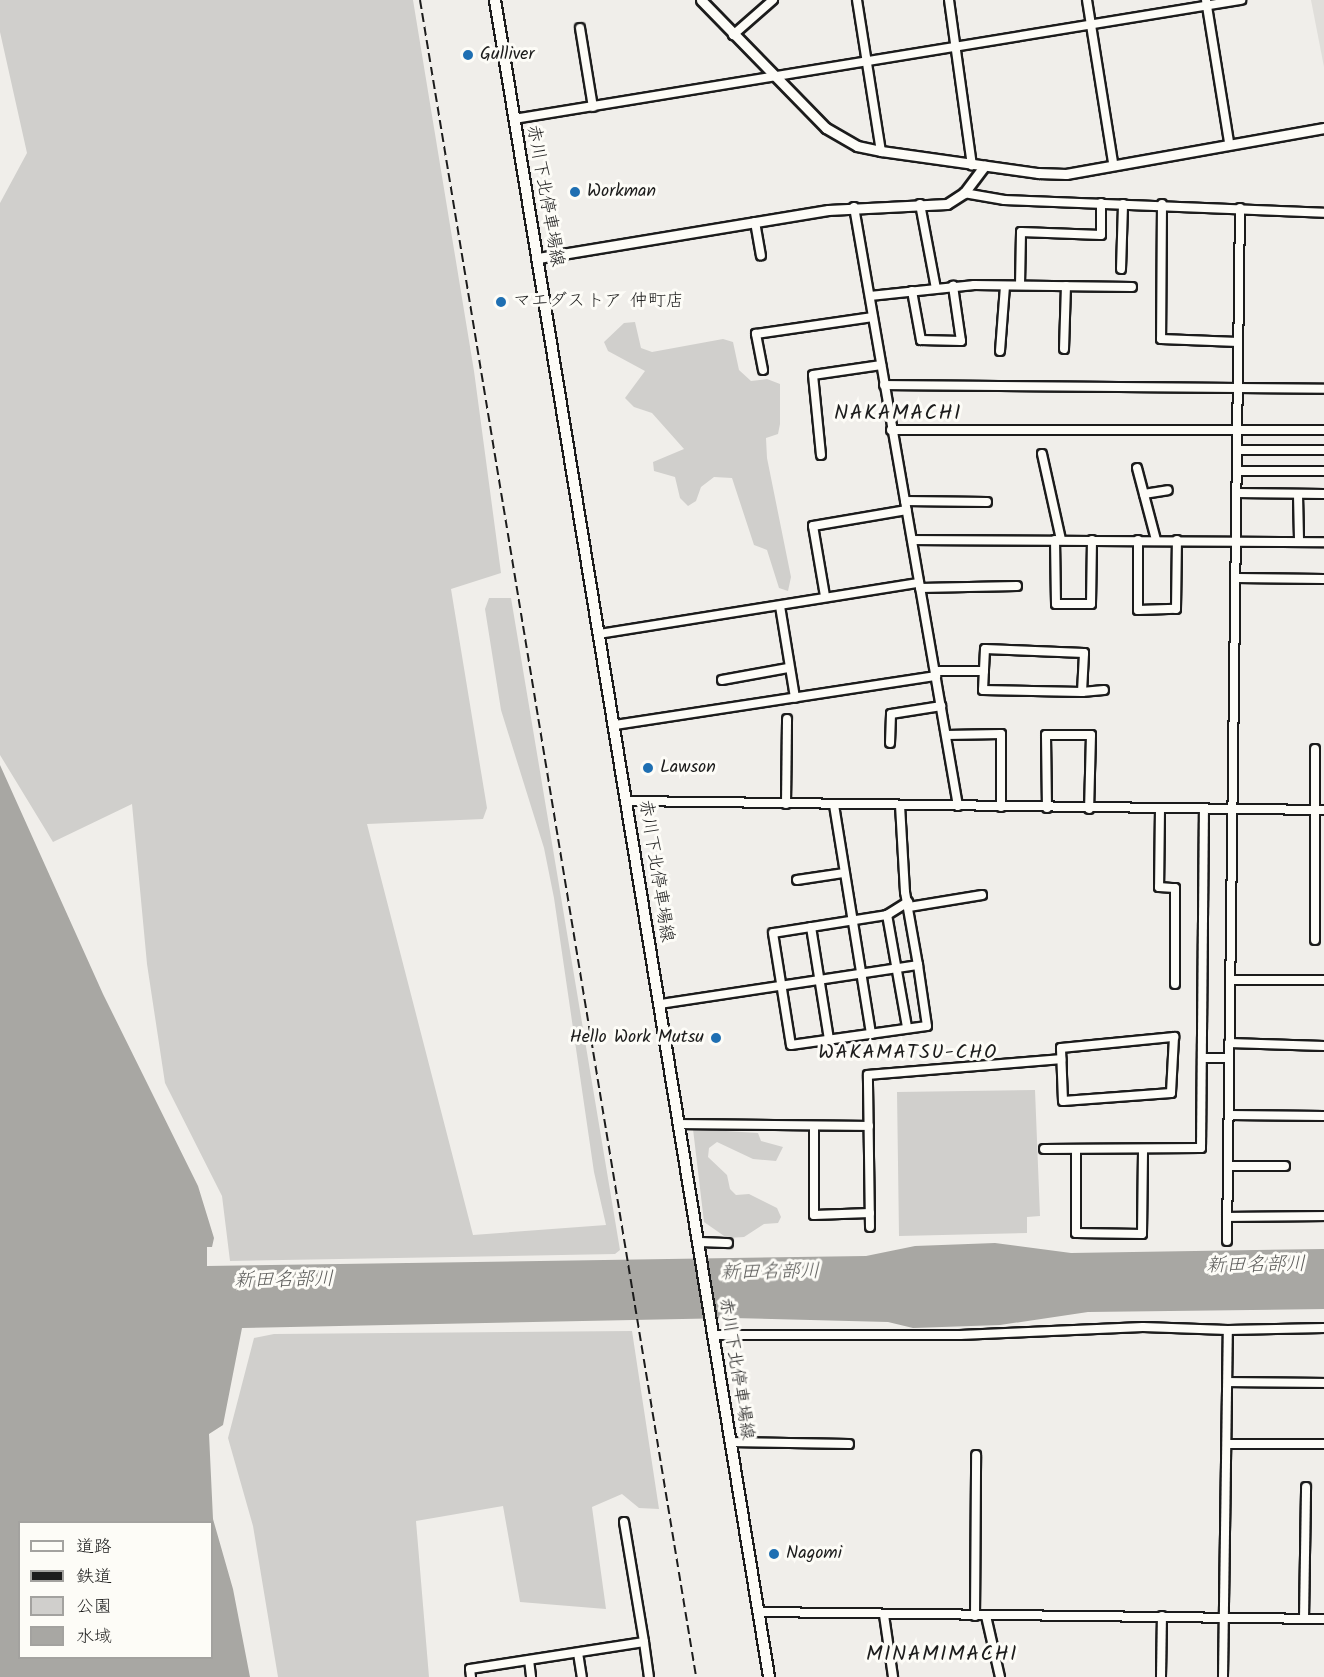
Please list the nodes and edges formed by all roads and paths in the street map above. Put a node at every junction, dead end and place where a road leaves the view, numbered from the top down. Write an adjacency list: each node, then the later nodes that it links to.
1 (495, 0): 16 (main road, 赤川下北停車場線)
2 (701, 0): 11 (street)
3 (773, 0): 11 (street)
4 (857, 0): 13 (street)
5 (949, 0): 12 (street)
6 (1087, 0): 9 (street)
7 (1241, 0): 8 (street)
8 (1207, 3): 9 (street); 18 (street)
9 (1090, 23): 12 (street); 20 (street)
10 (580, 28): 15 (street)
11 (733, 35): 14 (street)
12 (958, 48): 13 (street); 21 (street)
13 (867, 63): 14 (street); 19 (street)
14 (778, 79): 15 (street); 19 (street)
15 (593, 107): 16 (street)
16 (514, 119): 33 (main road, 赤川下北停車場線)
17 (1324, 128): 18 (street)
18 (1229, 142): 20 (street)
19 (882, 151): 21 (street)
20 (1113, 163): 22 (street)
21 (972, 165): 22 (street)
22 (984, 166): 23 (street)
23 (964, 193): 24 (street); 25 (street)
24 (1101, 203): 26 (street); 35 (street)
25 (920, 204): 28 (street); 40 (street)
26 (1123, 204): 27 (street); 34 (street)
27 (1162, 204): 29 (street); 44 (street)
28 (854, 207): 31 (street); 42 (street)
29 (1240, 208): 30 (street); 44 (street)
30 (1324, 213)
31 (755, 222): 32 (street); 33 (street)
32 (761, 255)
33 (538, 258): 84 (main road, 赤川下北停車場線)
34 (1121, 269)
35 (1020, 285): 37 (street); 38 (street)
36 (954, 286): 37 (street); 40 (street); 41 (street)
37 (1005, 286): 46 (street)
38 (1066, 286): 39 (street); 45 (street)
39 (1132, 286)
40 (936, 289): 41 (street)
41 (912, 291): 42 (street)
42 (870, 296): 43 (street)
43 (873, 317): 47 (street); 48 (street)
44 (1238, 342): 50 (street)
45 (1064, 349)
46 (1000, 351)
47 (881, 365): 49 (street); 58 (street)
48 (763, 370)
49 (884, 385): 50 (street); 52 (street)
50 (1238, 386): 51 (street); 54 (street)
51 (1324, 389)
52 (891, 430): 54 (street); 68 (street)
53 (1324, 430): 54 (street)
54 (1237, 431): 55 (street)
55 (1237, 450): 56 (street); 60 (street)
56 (1324, 450)
57 (1042, 454): 70 (street)
58 (821, 455)
59 (1137, 468): 64 (street)
60 (1238, 471): 61 (street); 63 (street)
61 (1324, 471)
62 (1168, 490): 64 (street)
63 (1237, 493): 66 (street); 75 (street)
64 (1144, 494): 73 (street)
65 (1324, 494): 66 (street)
66 (1298, 495): 76 (street)
67 (987, 502): 68 (street)
68 (906, 506): 69 (street); 82 (street)
69 (912, 540): 70 (street); 80 (street)
70 (1058, 540): 71 (street); 71 (street)
71 (1092, 540): 72 (street)
72 (1138, 540): 73 (street); 74 (street)
73 (1156, 540): 74 (street)
74 (1177, 540): 75 (street)
75 (1238, 540): 76 (street); 78 (street)
76 (1299, 540): 77 (street)
77 (1324, 542)
78 (1237, 578): 79 (street); 108 (street)
79 (1324, 579)
80 (919, 586): 81 (street); 82 (street); 87 (street)
81 (1017, 586)
82 (825, 596): 83 (street)
83 (780, 606): 84 (street); 85 (street)
84 (599, 634): 94 (main road, 赤川下北停車場線)
85 (788, 668): 88 (street); 91 (street)
86 (984, 671): 87 (street); 90 (street); 90 (street)
87 (935, 674): 91 (street); 92 (street)
88 (722, 680)
89 (1104, 690): 90 (street)
90 (1082, 693)
91 (795, 698): 94 (street)
92 (941, 706): 95 (street); 96 (street)
93 (787, 719): 99 (street)
94 (615, 725): 98 (main road, 赤川下北停車場線)
95 (946, 735): 102 (street); 103 (street)
96 (890, 743)
97 (1315, 749): 109 (street)
98 (627, 801): 99 (street); 127 (main road, 赤川下北停車場線)
99 (786, 804): 100 (street)
100 (834, 805): 101 (street); 111 (street)
101 (900, 805): 102 (street); 114 (street)
102 (958, 806): 103 (street)
103 (1000, 807): 104 (street)
104 (1047, 808): 105 (street); 105 (street)
105 (1089, 809): 106 (street)
106 (1160, 809): 107 (street); 125 (street)
107 (1204, 809): 108 (street); 133 (street)
108 (1233, 809): 109 (street); 122 (street)
109 (1315, 810): 110 (street); 118 (street)
110 (1324, 810)
111 (844, 873): 112 (street); 116 (street)
112 (797, 880)
113 (982, 895): 114 (street)
114 (909, 905): 115 (street); 119 (street)
115 (887, 915): 116 (street); 120 (street)
116 (850, 920): 117 (street); 121 (street)
117 (811, 927): 124 (street); 126 (street)
118 (1315, 940)
119 (918, 965): 120 (street); 128 (street)
120 (896, 969): 121 (street); 128 (street)
121 (860, 975): 124 (street); 129 (street)
122 (1232, 980): 123 (street); 131 (street)
123 (1324, 980)
124 (820, 981): 126 (street); 130 (street)
125 (1175, 984)
126 (781, 987): 127 (street); 130 (street)
127 (660, 1004): 138 (main road, 赤川下北停車場線)
128 (907, 1027): 129 (street)
129 (871, 1034): 130 (street)
130 (829, 1040)
131 (1229, 1043): 132 (street); 135 (street)
132 (1324, 1046)
133 (1202, 1058): 135 (street); 142 (street)
134 (1061, 1059): 134 (street); 140 (street)
135 (1229, 1059): 136 (street)
136 (1230, 1115): 137 (street); 144 (street)
137 (1324, 1116)
138 (680, 1124): 139 (street); 151 (main road, 赤川下北停車場線)
139 (814, 1126): 140 (street); 146 (street)
140 (869, 1126): 146 (street)
141 (1044, 1149): 143 (street)
142 (1143, 1149): 143 (street); 143 (street)
143 (1076, 1150)
144 (1228, 1166): 145 (street); 147 (street)
145 (1285, 1166)
146 (870, 1213): 149 (street)
147 (1227, 1216): 148 (street); 150 (street)
148 (1324, 1216)
149 (870, 1227)
150 (1227, 1241)
151 (698, 1242): 152 (street); 155 (main road, 赤川下北停車場線)
152 (728, 1243)
153 (1324, 1328): 154 (street)
154 (1228, 1330): 155 (street); 156 (street)
155 (713, 1333): 158 (main road, 赤川下北停車場線)
156 (1228, 1382): 157 (street); 160 (street)
157 (1324, 1383)
158 (730, 1442): 159 (street); 165 (main road, 赤川下北停車場線)
159 (849, 1444)
160 (1227, 1444): 161 (street); 170 (street)
161 (1324, 1444)
162 (976, 1455): 167 (street)
163 (1306, 1487): 171 (street)
164 (624, 1522): 173 (street)
165 (759, 1612): 166 (street); 180 (main road, 赤川下北停車場線)
166 (884, 1615): 167 (street); 181 (street)
167 (975, 1616): 168 (street)
168 (986, 1616): 169 (street); 182 (street)
169 (1162, 1616): 170 (street); 183 (street)
170 (1225, 1618): 171 (street); 184 (street)
171 (1304, 1619): 172 (street)
172 (1324, 1619)
173 (644, 1642): 174 (street); 179 (street)
174 (578, 1653): 175 (street); 178 (street)
175 (529, 1660): 176 (street); 177 (street)
176 (471, 1677)
177 (531, 1677)
178 (582, 1677)
179 (650, 1677)
180 (769, 1677)
181 (893, 1677)
182 (1000, 1677)
183 (1161, 1677)
184 (1223, 1677)

